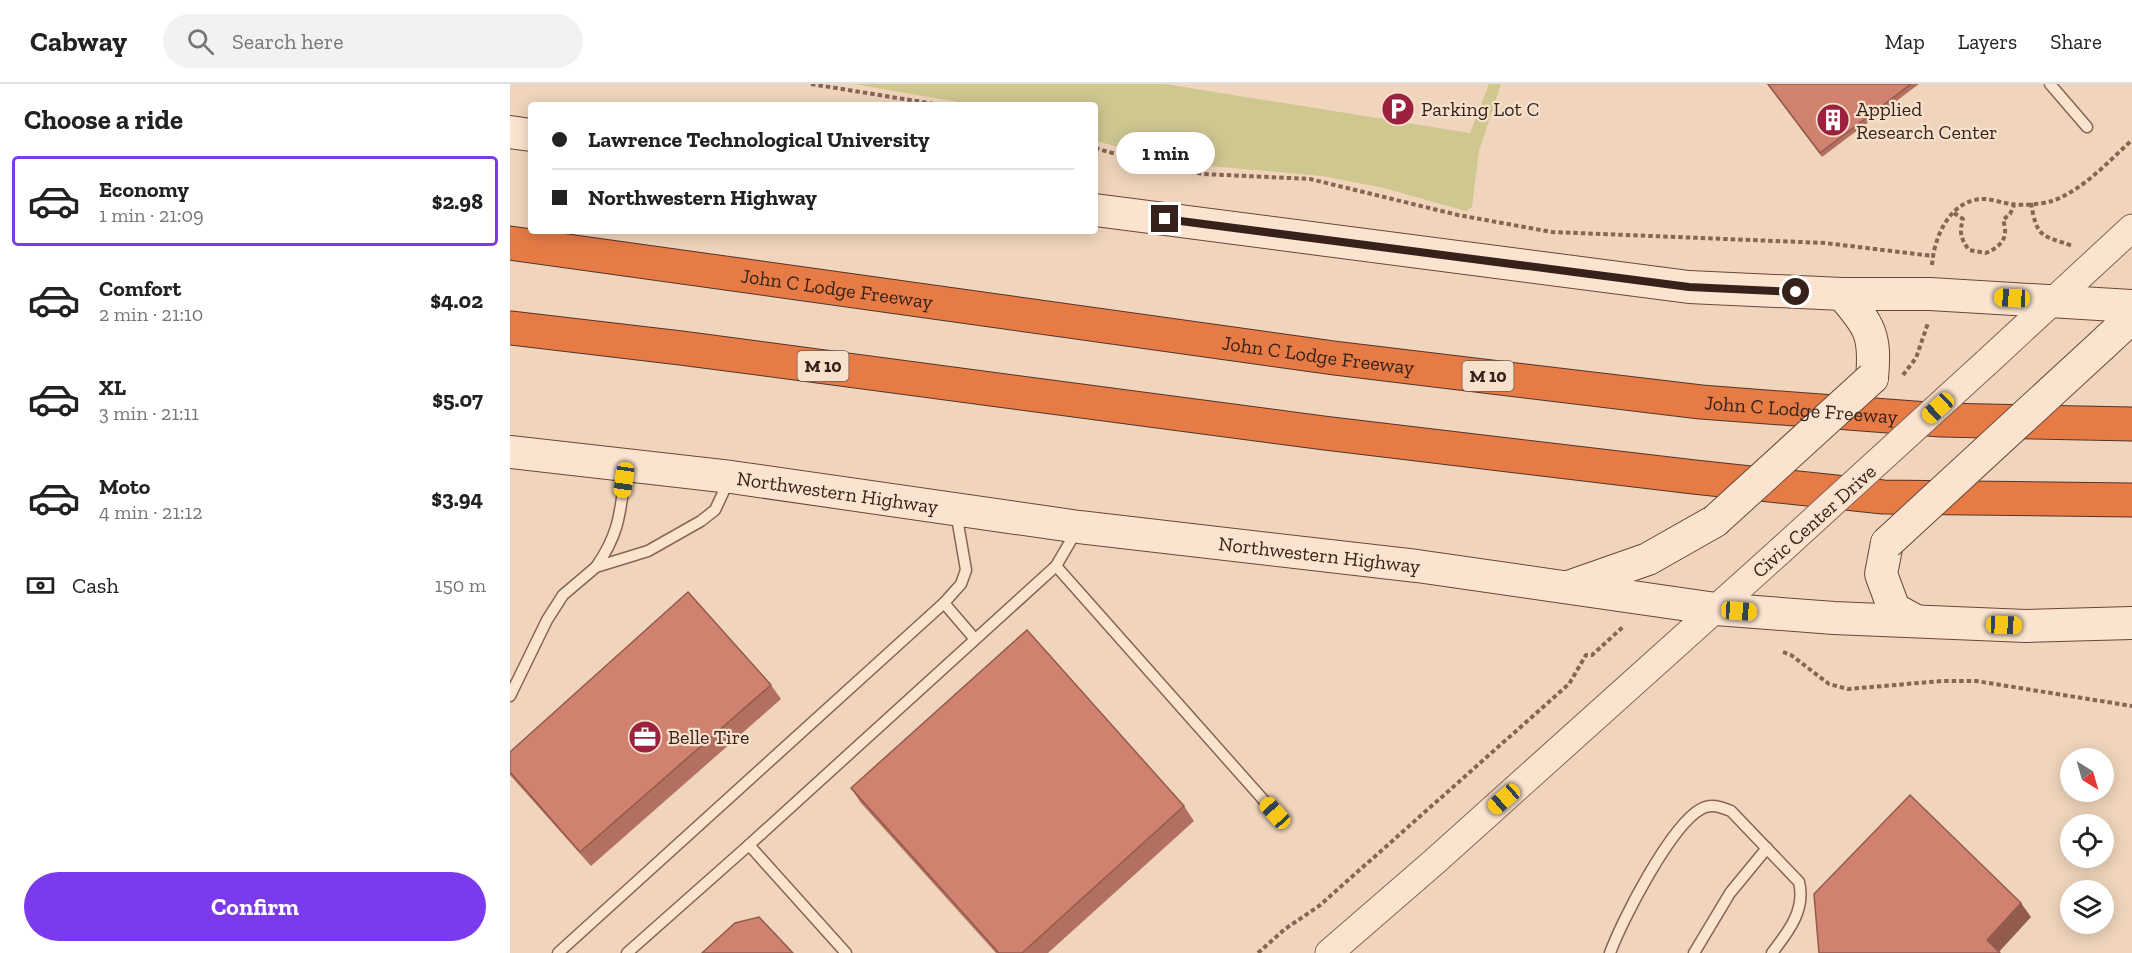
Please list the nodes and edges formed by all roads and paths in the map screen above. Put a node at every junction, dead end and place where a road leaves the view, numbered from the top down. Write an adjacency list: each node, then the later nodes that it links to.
1 (811, 84): 3 (path)
2 (2050, 84): 4 (lane)
3 (922, 102)
4 (2086, 127)
5 (510, 132): 6 (main road)
6 (528, 135)
7 (2132, 140): 9 (path)
8 (1098, 149): 16 (path)
9 (2031, 203): 10 (path); 14 (path)
10 (2014, 205): 12 (path); 12 (path)
11 (1098, 210): 18 (main road)
12 (1954, 213): 16 (path)
13 (2132, 228): 19 (street, Civic Center Drive)
14 (2044, 236)
15 (510, 243): 25 (highway, John C Lodge Freeway / M 10)
16 (1933, 256): 17 (path)
17 (1932, 267)
18 (1842, 294): 19 (main road); 24 (main road)
19 (2054, 300): 20 (main road); 36 (street, Civic Center Drive, bridge)
20 (2132, 306)
21 (2132, 317): 37 (main road, bridge)
22 (510, 328): 29 (highway, M 10)
23 (1928, 328): 24 (path)
24 (1887, 378): 34 (main road, bridge)
25 (2132, 424)
26 (510, 452): 27 (main road, Northwestern Highway)
27 (626, 466): 28 (main road, Northwestern Highway); 32 (lane)
28 (731, 477): 30 (main road, Northwestern Highway); 32 (lane)
29 (2132, 500)
30 (955, 509): 31 (main road, Northwestern Highway); 35 (lane)
31 (1078, 527): 33 (lane); 34 (main road, Northwestern Highway)
32 (596, 567): 42 (lane)
33 (1056, 567): 39 (lane); 44 (lane)
34 (1567, 587): 36 (main road, Northwestern Highway)
35 (944, 603): 39 (lane); 47 (lane)
36 (1716, 609): 37 (main road, Northwestern Highway); 51 (street, Civic Center Drive)
37 (1916, 621): 38 (main road, Northwestern Highway)
38 (2132, 623)
39 (974, 639): 45 (lane)
40 (1783, 652): 43 (path)
41 (1592, 655): 50 (path)
42 (510, 696)
43 (2132, 706)
44 (1275, 813)
45 (749, 845): 48 (lane); 49 (lane)
46 (1767, 848): 52 (lane); 53 (lane); 54 (lane)
47 (558, 953)
48 (627, 953)
49 (846, 953)
50 (1258, 953)
51 (1329, 953)
52 (1610, 953)
53 (1694, 953)
54 (1772, 953)

